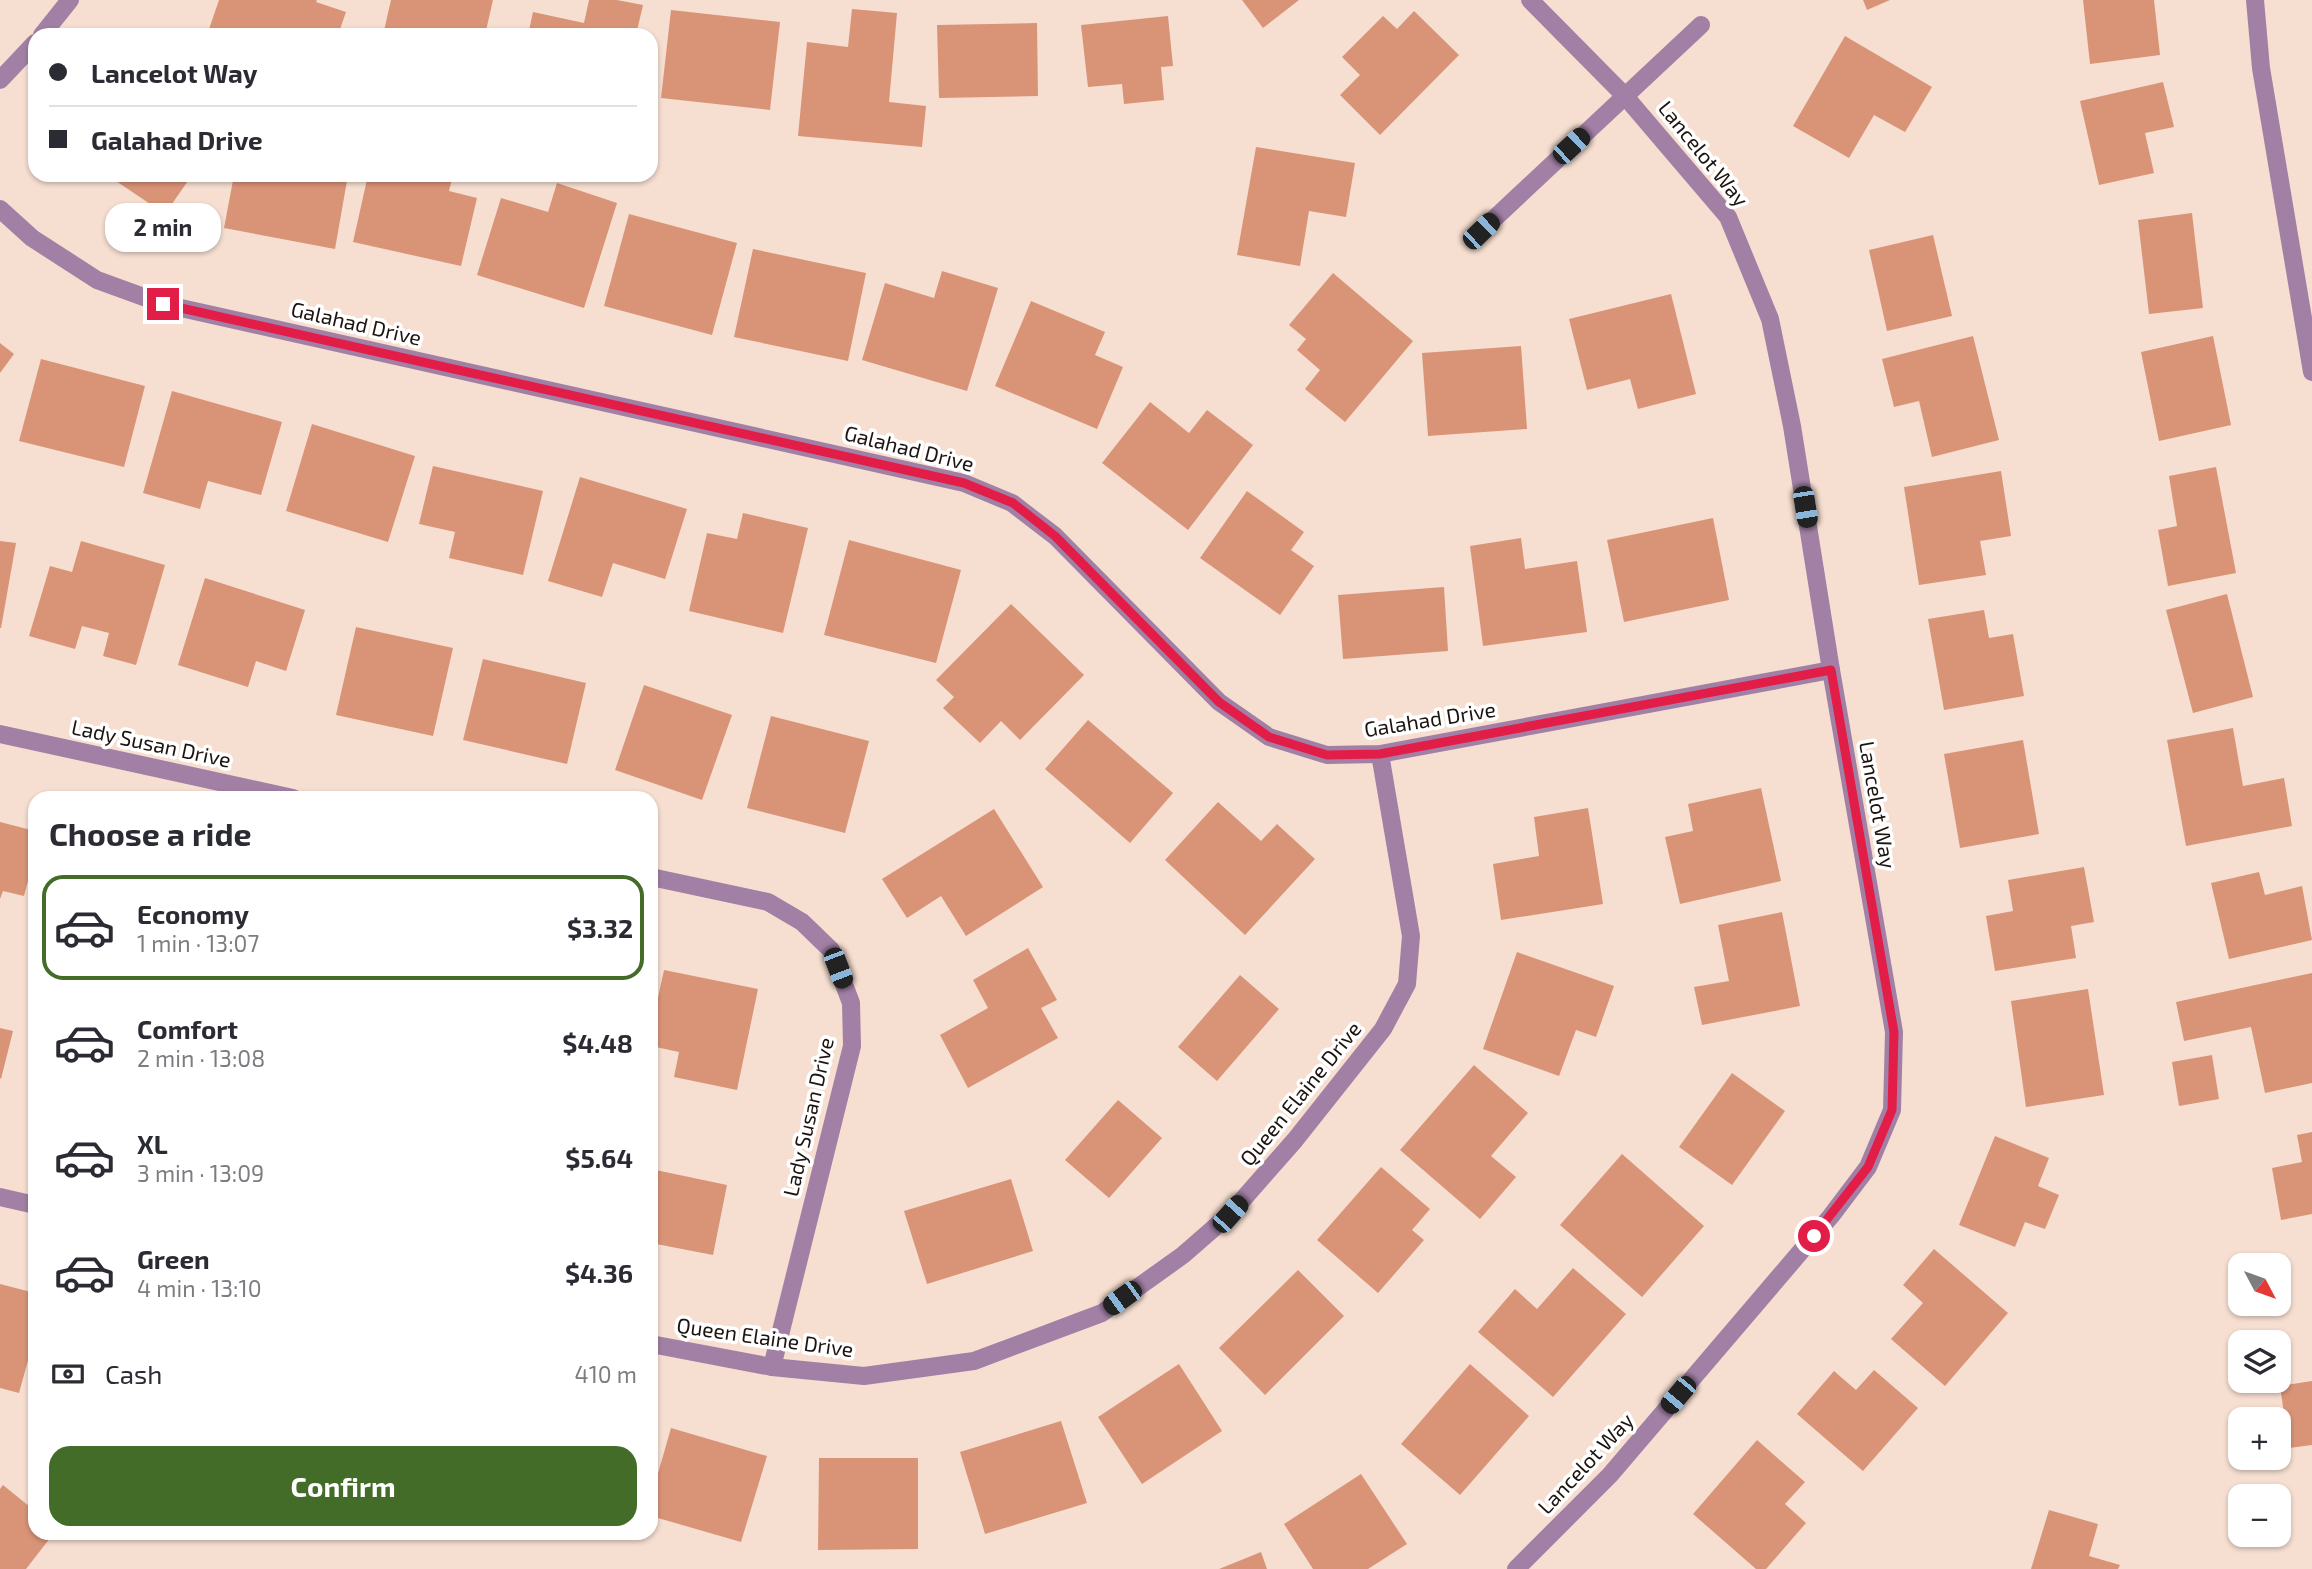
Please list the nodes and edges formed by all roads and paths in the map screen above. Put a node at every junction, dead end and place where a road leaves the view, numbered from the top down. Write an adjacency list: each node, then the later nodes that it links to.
1 (70, 0): 5 (street)
2 (1530, 0): 8 (street, Lancelot Way)
3 (2255, 0): 11 (street)
4 (1701, 25): 8 (street)
5 (48, 28)
6 (28, 50): 7 (street)
7 (0, 80)
8 (1624, 95): 10 (street); 12 (street, Lancelot Way)
9 (0, 209): 14 (street, Galahad Drive)
10 (1481, 231)
11 (2312, 372)
12 (1831, 670): 14 (street, Galahad Drive); 21 (street, Lancelot Way)
13 (0, 734): 15 (street, Lady Susan Drive)
14 (1380, 754): 20 (street, Queen Elaine Drive)
15 (261, 791)
16 (658, 878): 20 (street, Lady Susan Drive)
17 (0, 1197): 18 (street)
18 (28, 1203)
19 (658, 1345): 20 (street, Queen Elaine Drive)
20 (772, 1367)
21 (1516, 1569)

